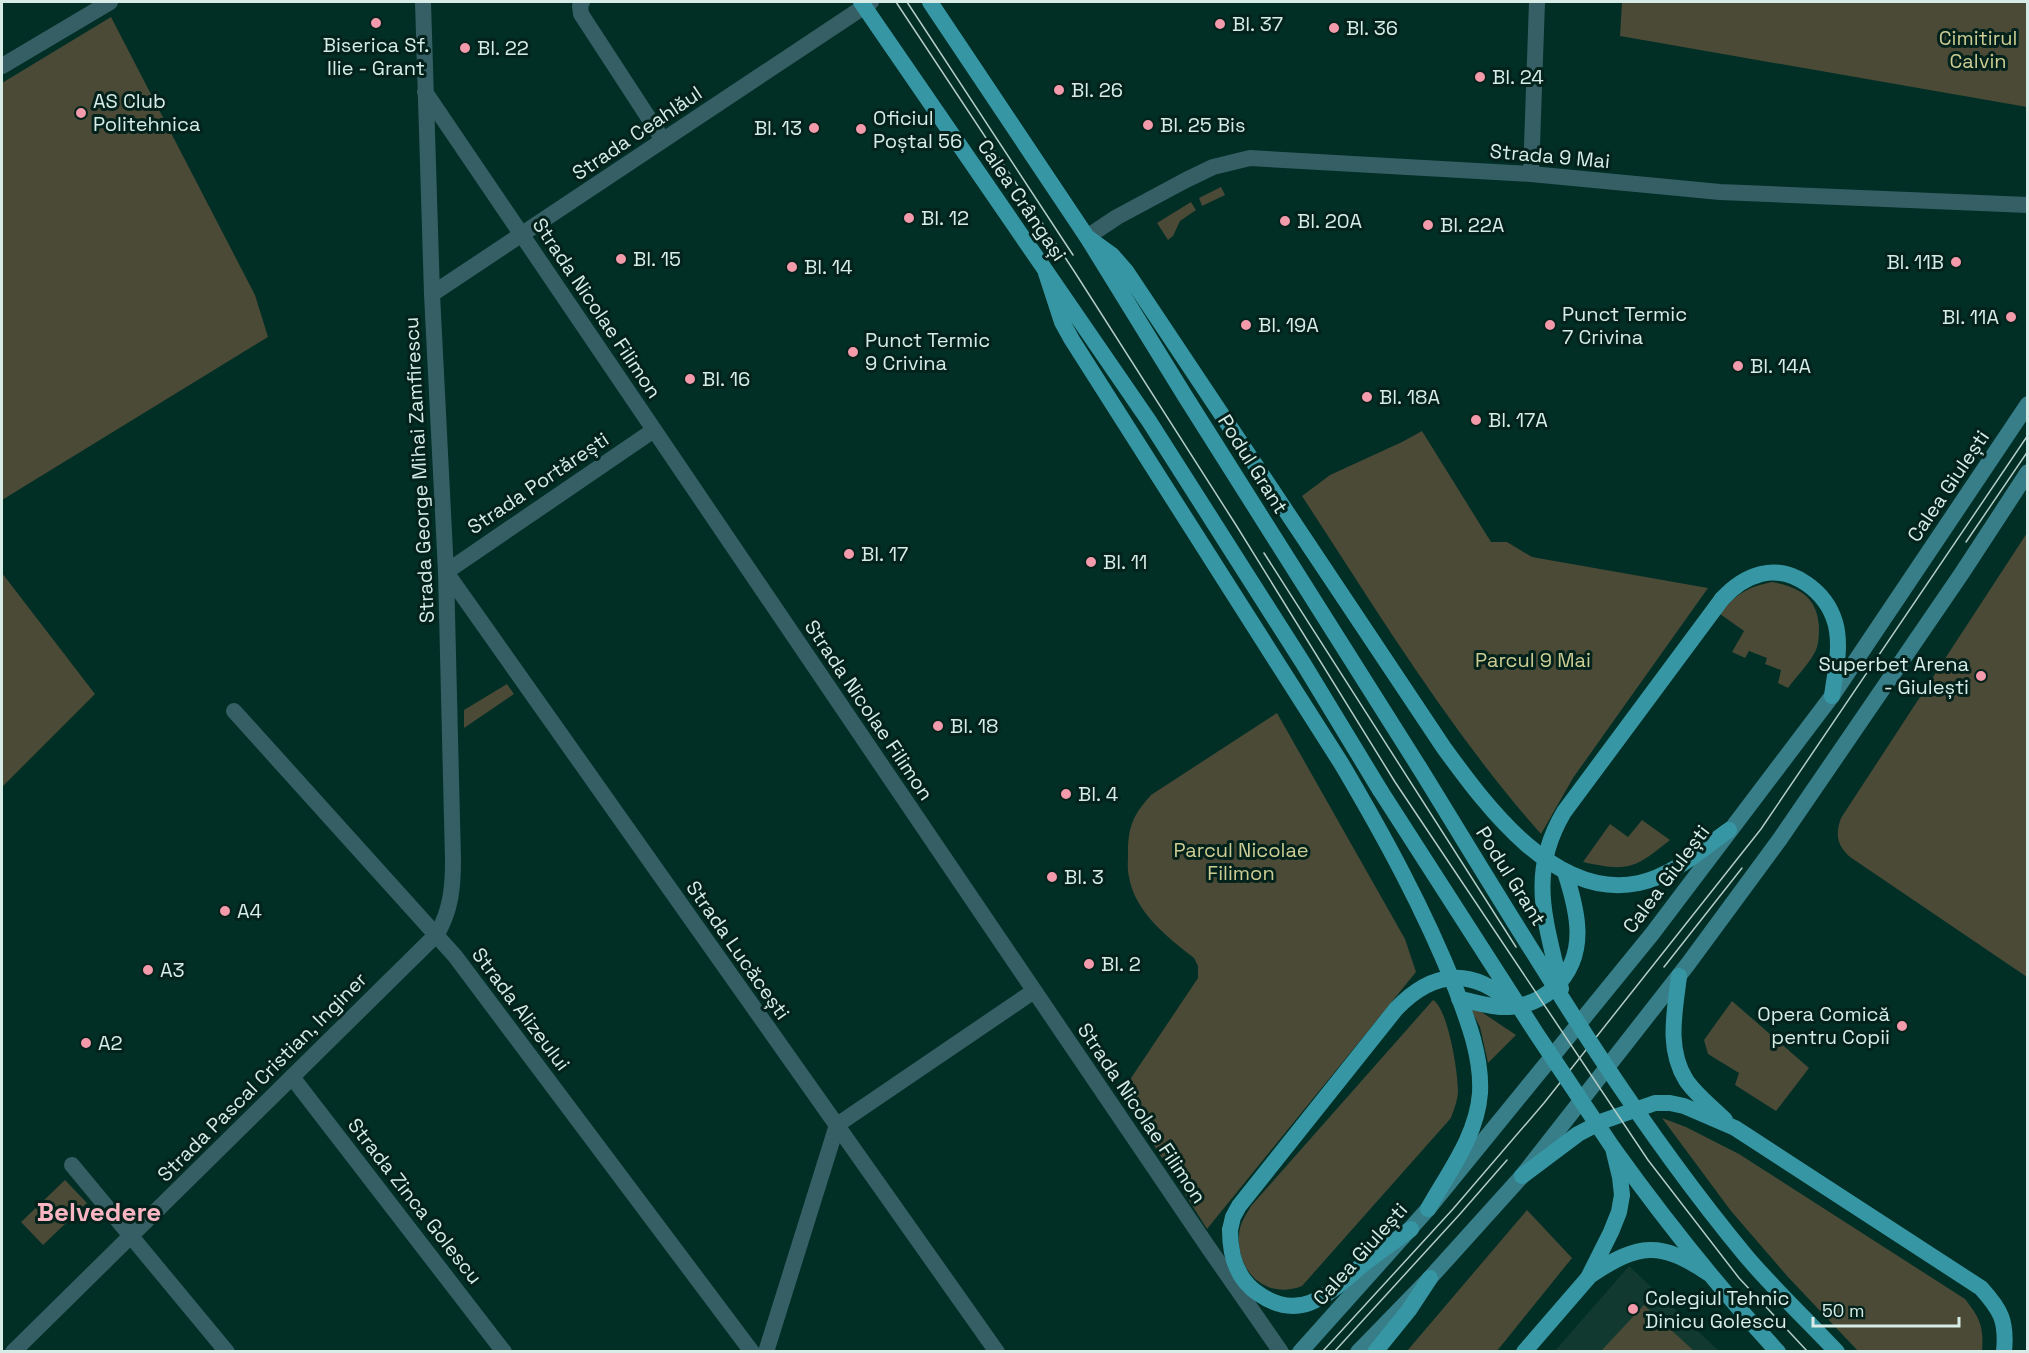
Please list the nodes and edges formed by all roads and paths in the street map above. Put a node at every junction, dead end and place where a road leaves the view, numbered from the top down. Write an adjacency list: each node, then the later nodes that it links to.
1 (108, 2): 7 (street)
2 (423, 2): 8 (street, Strada George Mihai Zamfirescu)
3 (582, 2): 9 (street)
4 (930, 2): 13 (main road, Calea Crângași)
5 (1537, 2): 10 (street)
6 (866, 3): 9 (street, Strada Ceahlăul); 14 (main road, Calea Crângași)
7 (2, 66)
8 (425, 92): 12 (street, Strada Nicolae Filimon); 15 (street, Strada George Mihai Zamfirescu)
9 (663, 140): 12 (street, Strada Ceahlăul)
10 (1532, 174): 11 (street, Strada 9 Mai); 13 (street, Strada 9 Mai)
11 (2028, 205)
12 (522, 235): 15 (street, Strada Ceahlăul); 18 (street, Strada Nicolae Filimon)
13 (1087, 237): 16 (main road, Calea Crângași); 24 (main road)
14 (1046, 273): 28 (main road); 30 (main road, Calea Crângași, bridge)
15 (432, 294): 20 (street, Strada George Mihai Zamfirescu)
16 (1185, 396): 29 (main road, Podul Grant, bridge)
17 (2028, 404): 21 (main road, Calea Giulești)
18 (654, 430): 20 (street, Strada Portărești); 27 (street, Strada Nicolae Filimon)
19 (2028, 472): 26 (main road)
20 (446, 572): 25 (street, Strada George Mihai Zamfirescu); 32 (street, Strada Lucăcești)
21 (1832, 696): 23 (main road, Calea Giulești); 29 (main road, bridge)
22 (234, 711): 25 (street, Strada Alizeului)
23 (1730, 830): 24 (main road); 37 (main road, Calea Giulești)
24 (1565, 872): 28 (main road)
25 (437, 934): 31 (street, Strada Pascal Cristian, Inginer); 47 (street, Strada Alizeului)
26 (1680, 976): 33 (main road); 36 (main road)
27 (1034, 991): 32 (street); 50 (street, Strada Nicolae Filimon)
28 (1459, 999): 37 (main road)
29 (1563, 1002): 56 (main road, Podul Grant, bridge)
30 (1536, 1033): 34 (main road, bridge); 38 (main road, bridge)
31 (292, 1077): 39 (street, Strada Pascal Cristian, Inginer); 46 (street, Strada Zinca Golescu)
32 (837, 1125): 48 (street); 49 (street, Strada Lucăcești)
33 (1735, 1128): 36 (main road); 44 (main road)
34 (1613, 1148): 40 (main road, bridge); 42 (main road, bridge)
35 (72, 1165): 39 (street)
36 (1522, 1176): 41 (main road)
37 (1428, 1209): 38 (main road, Calea Giulești)
38 (1411, 1230): 51 (main road, Calea Giulești)
39 (131, 1236): 43 (street, Strada Pascal Cristian, Inginer); 45 (street)
40 (1708, 1273): 42 (main road, bridge); 55 (main road)
41 (1430, 1278): 52 (main road); 53 (main road)
42 (1588, 1278): 54 (main road)
43 (24, 1348)
44 (2004, 1351)
45 (227, 1352)
46 (504, 1352)
47 (752, 1352)
48 (766, 1352)
49 (997, 1352)
50 (1281, 1352)
51 (1300, 1352)
52 (1358, 1352)
53 (1375, 1352)
54 (1524, 1352)
55 (1778, 1352)
56 (1837, 1352)

